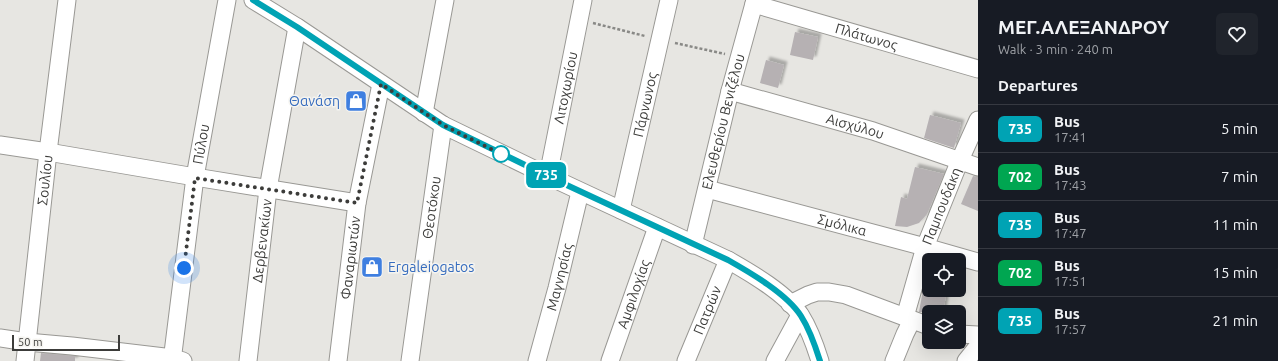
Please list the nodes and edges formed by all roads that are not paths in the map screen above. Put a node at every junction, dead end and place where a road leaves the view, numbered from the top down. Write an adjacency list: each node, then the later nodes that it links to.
1 (68, 0): 16 (street, Σουλίου)
2 (227, 0): 20 (street, Πύλου)
3 (253, 0): 8 (street)
4 (445, 0): 12 (street)
5 (583, 0): 19 (street, Λιτοχωρίου)
6 (668, 0): 25 (street, Πάρνωνος)
7 (754, 2): 9 (street, Πλάτωνος); 11 (street, Ελευθερίου Βενιζέλου)
8 (297, 27): 10 (street); 21 (street, Δερβενακίων)
9 (978, 69)
10 (381, 84): 12 (street); 24 (street, Φαναριωτών)
11 (730, 91): 17 (street, Αισχύλου); 22 (street, Ελευθερίου Βενιζέλου)
12 (424, 113): 14 (street)
13 (978, 120): 17 (street, Παμπουδάκη)
14 (443, 125): 19 (street); 45 (street, Θεοτόκου)
15 (0, 145): 16 (street)
16 (48, 152): 20 (street); 37 (street, Σουλίου)
17 (960, 160): 18 (street, Αισχύλου); 28 (street, Παμπουδάκη)
18 (978, 166)
19 (548, 176): 23 (street)
20 (195, 178): 21 (street); 41 (street, Πύλου)
21 (268, 189): 24 (street); 43 (street, Δερβενακίων)
22 (707, 189): 27 (street, Ελευθερίου Βενιζέλου); 28 (street, Σμόλικα)
23 (580, 192): 25 (street); 46 (street, Μαγνησίας)
24 (357, 203): 44 (street, Φαναριωτών)
25 (620, 210): 26 (street)
26 (657, 227): 27 (street); 47 (street, Αμφιλοχίας)
27 (693, 245): 29 (street)
28 (925, 247): 30 (street, Σμόλικα); 32 (street, Παμπουδάκη)
29 (728, 260): 31 (street); 48 (street, Πατρών)
30 (978, 262)
31 (795, 309): 32 (street); 49 (street); 50 (street)
32 (909, 318): 33 (street); 51 (street, Παμπουδάκη)
33 (922, 323)
34 (966, 334): 35 (street)
35 (978, 335)
36 (0, 338): 37 (street)
37 (27, 342): 39 (street); 42 (street, Σουλίου)
38 (978, 346): 52 (street)
39 (71, 354): 40 (street)
40 (103, 356): 41 (street)
41 (176, 360)
42 (25, 361)
43 (248, 361)
44 (338, 361)
45 (410, 361)
46 (537, 361)
47 (610, 361)
48 (686, 361)
49 (775, 361)
50 (820, 361)
51 (894, 361)
52 (966, 361)

